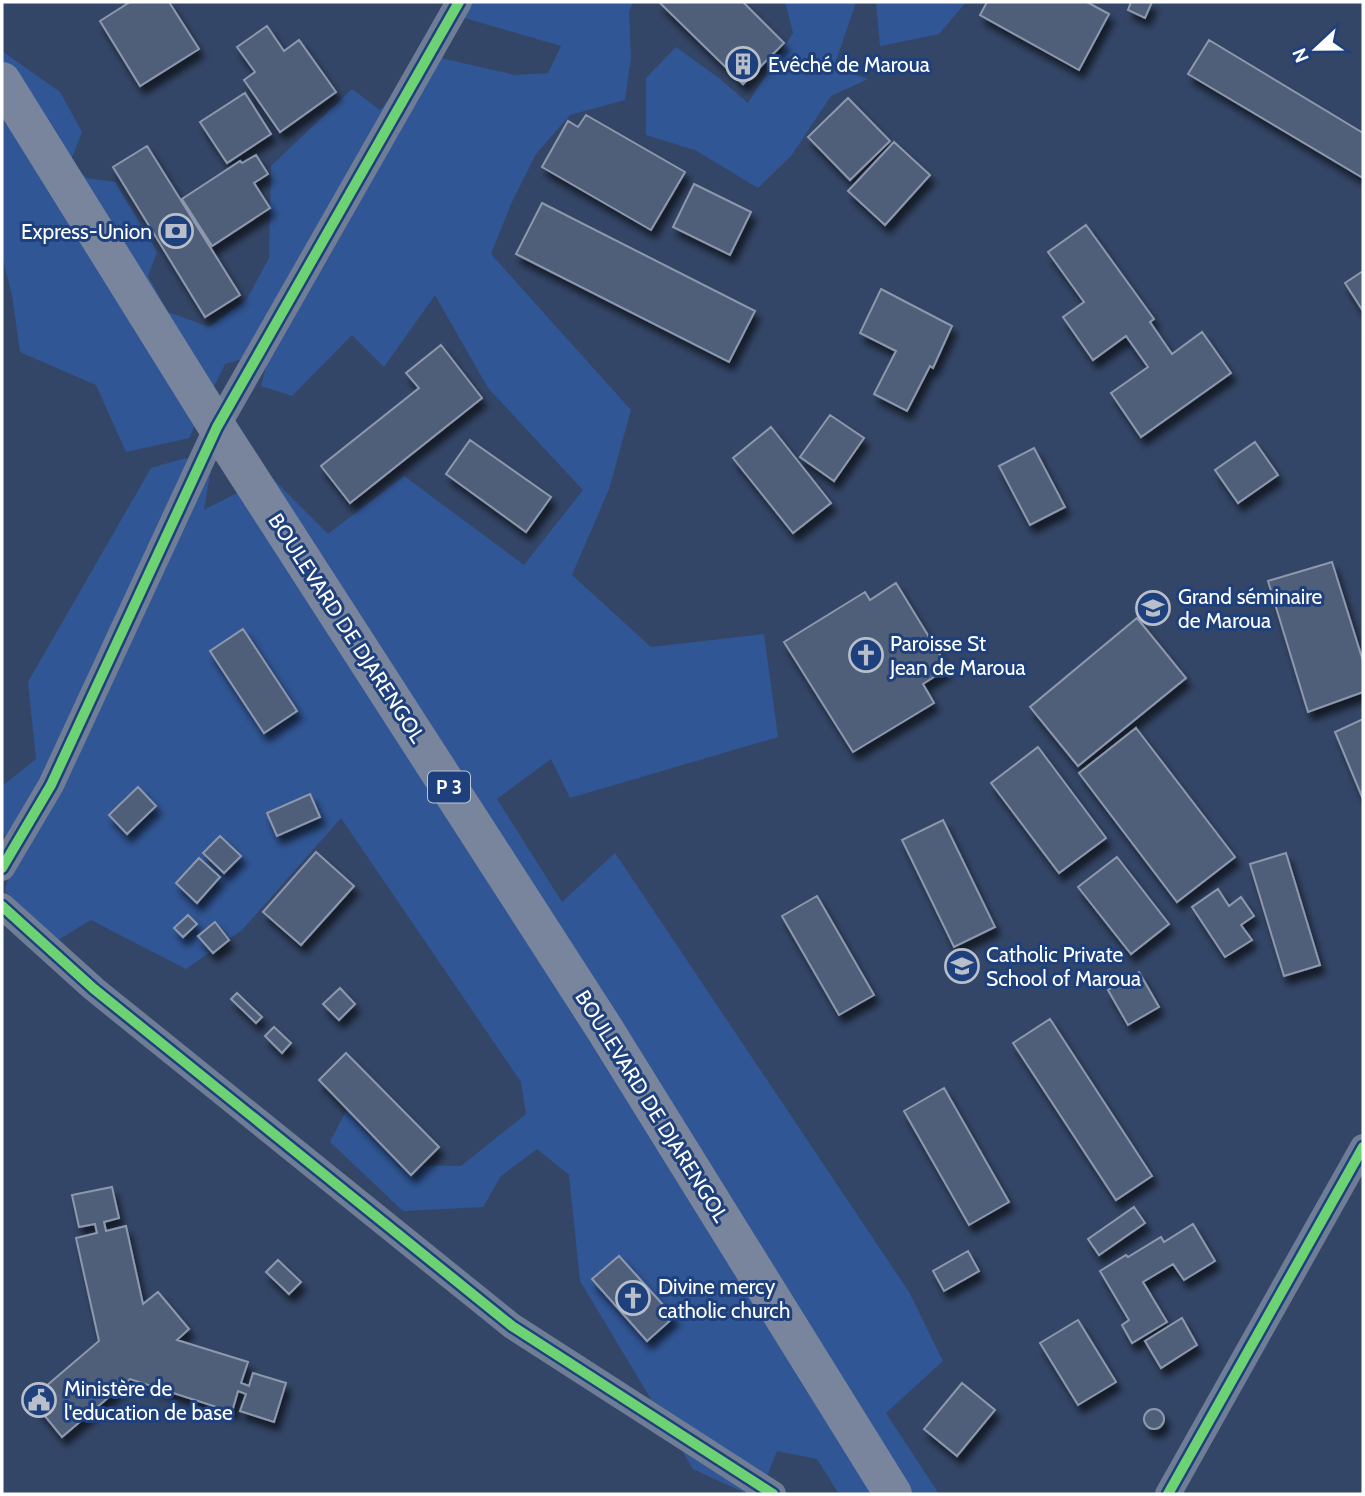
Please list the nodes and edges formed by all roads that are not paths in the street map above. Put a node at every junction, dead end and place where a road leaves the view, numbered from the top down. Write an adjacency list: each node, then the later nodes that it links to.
1 (459, 2): 3 (street)
2 (2, 81): 3 (main road, BOULEVARD DE DJARENGOL / P 3)
3 (217, 427): 4 (street); 8 (main road, BOULEVARD DE DJARENGOL / P 3)
4 (2, 868)
5 (2, 906): 7 (street)
6 (1363, 1147): 9 (street)
7 (774, 1494)
8 (892, 1494)
9 (1168, 1494)

